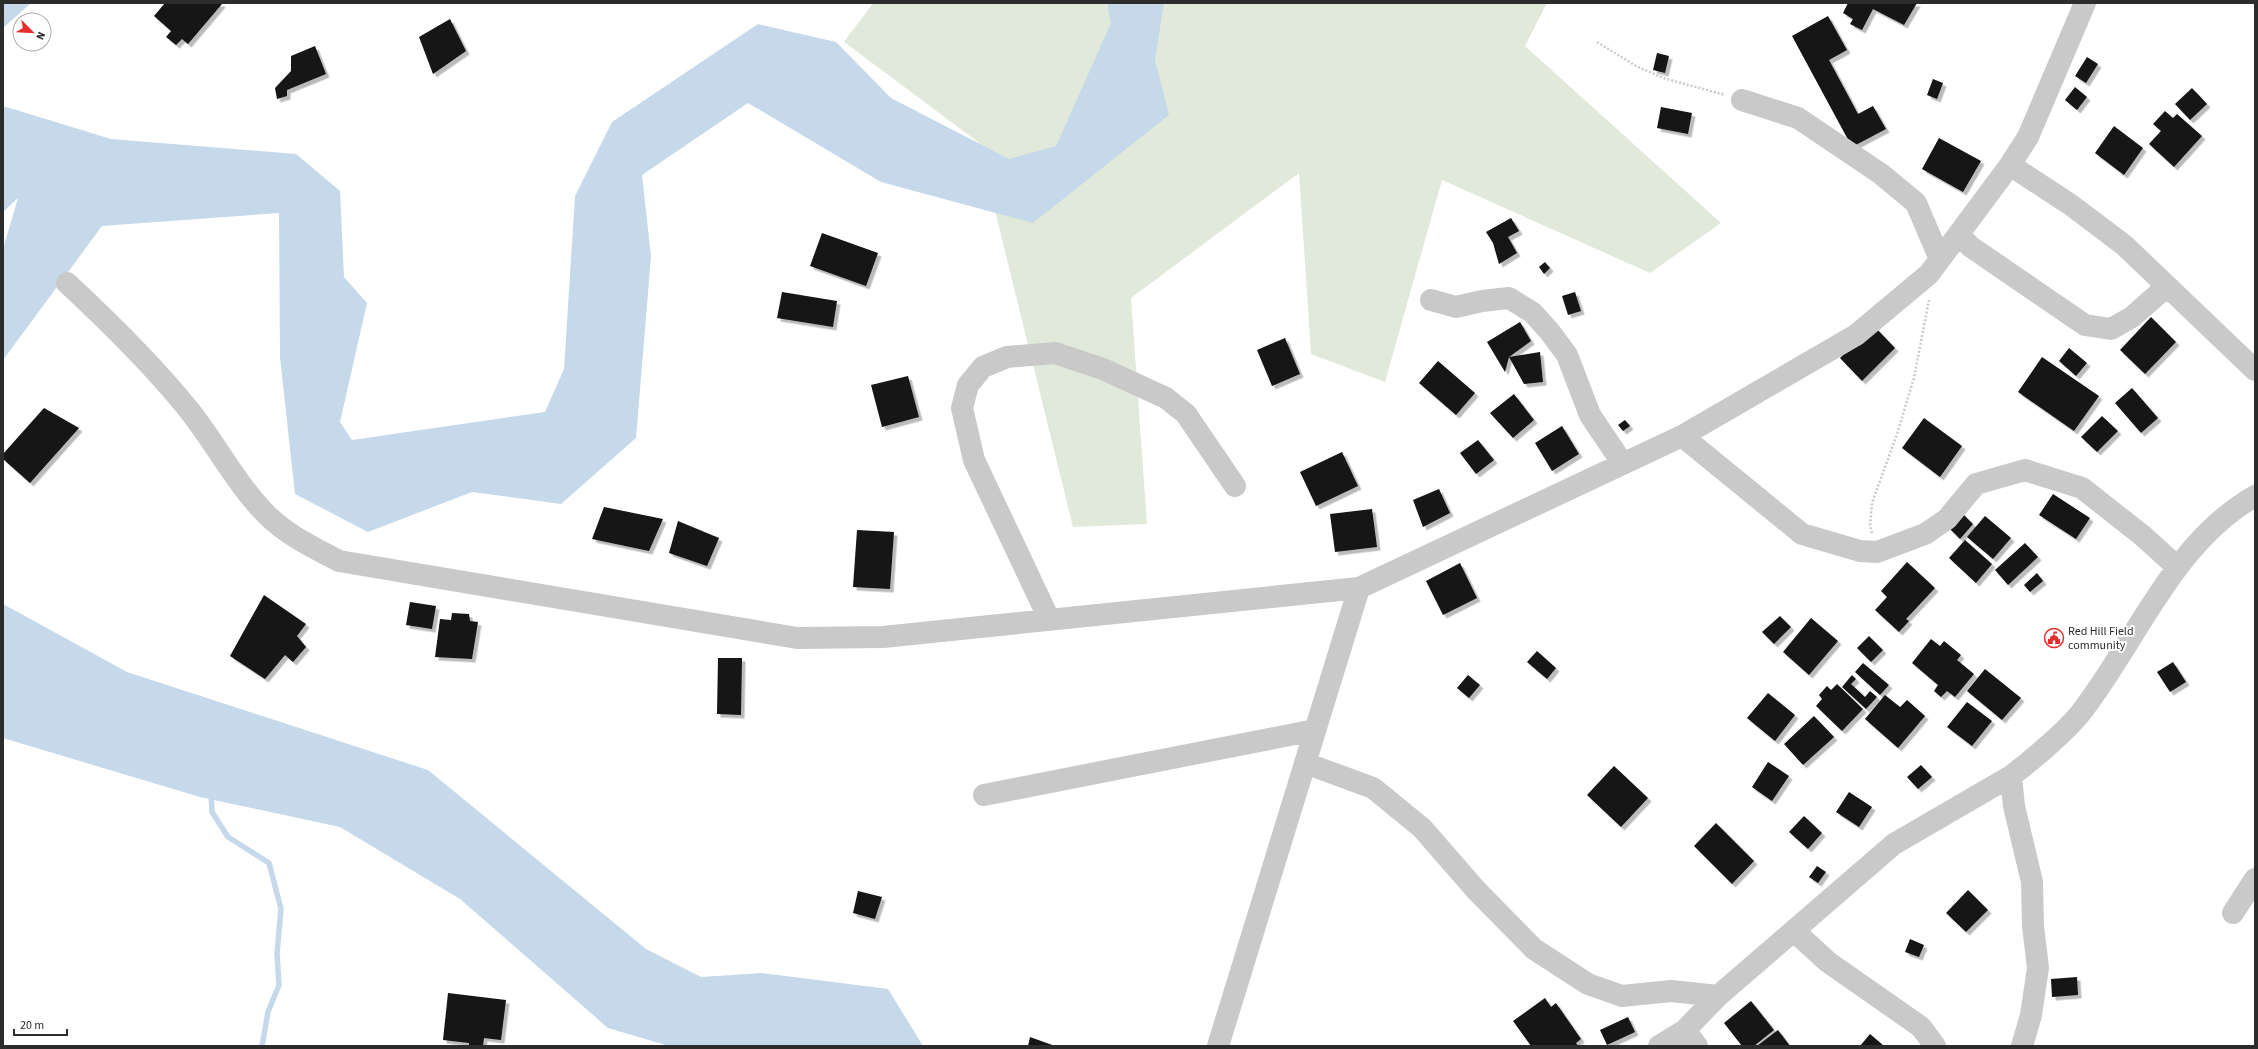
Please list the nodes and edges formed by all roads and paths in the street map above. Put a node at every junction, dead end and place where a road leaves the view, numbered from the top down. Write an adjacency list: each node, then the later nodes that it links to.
1 (2085, 3): 4 (street)
2 (1597, 42): 3 (path)
3 (1742, 100): 6 (street)
4 (2010, 165): 5 (street); 8 (street)
5 (1959, 236): 6 (street); 8 (street)
6 (1939, 257): 12 (street)
7 (67, 283): 19 (street)
8 (2166, 287): 11 (street)
9 (1931, 294): 16 (path)
10 (1431, 300): 13 (street)
11 (2255, 370)
12 (1682, 436): 13 (street); 16 (street)
13 (1623, 464): 18 (street)
14 (1235, 486): 19 (street)
15 (2255, 496): 17 (street)
16 (1877, 552): 17 (street)
17 (2176, 566): 22 (street)
18 (1360, 588): 19 (street); 20 (street)
19 (1049, 619)
20 (1315, 730): 21 (street); 23 (street)
21 (1305, 763): 27 (street); 29 (street)
22 (2011, 776): 26 (street); 32 (street)
23 (984, 794)
24 (2255, 879): 25 (street)
25 (2233, 913)
26 (1794, 931): 27 (street); 31 (street)
27 (1718, 996): 28 (street)
28 (1691, 1038): 30 (street)
29 (1218, 1046)
30 (1659, 1046)
31 (1935, 1046)
32 (2022, 1046)

